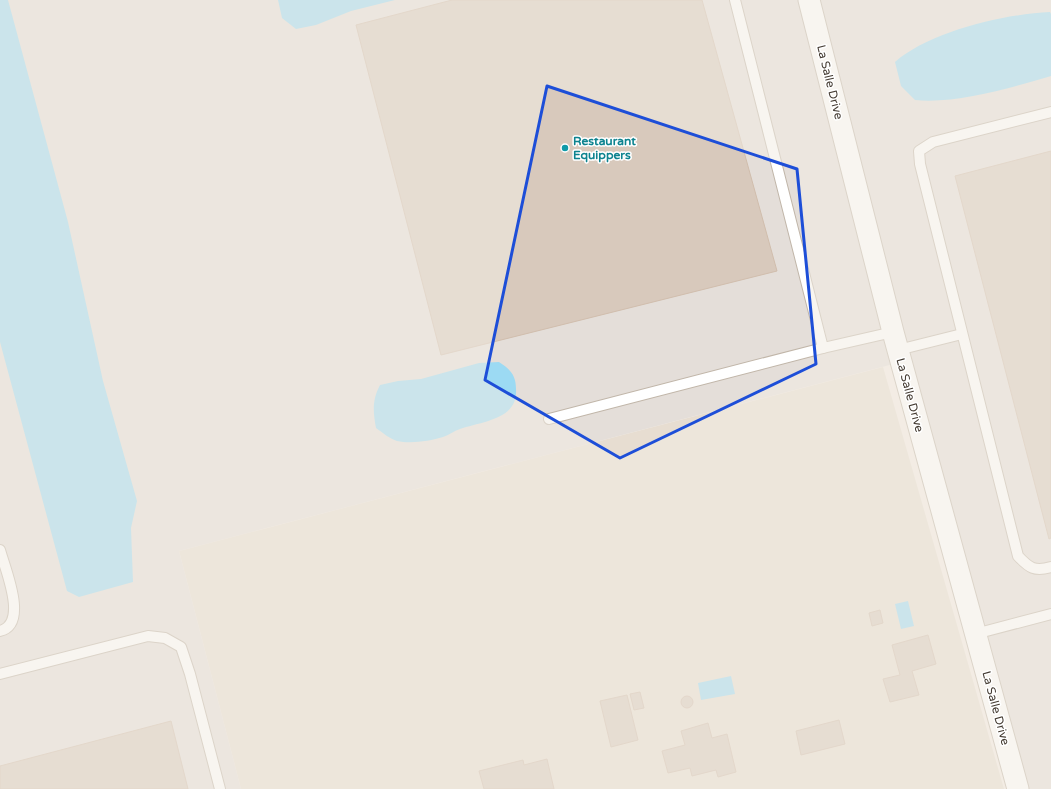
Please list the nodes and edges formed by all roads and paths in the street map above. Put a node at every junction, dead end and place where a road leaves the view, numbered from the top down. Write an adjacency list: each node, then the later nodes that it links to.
1 (735, 0): 6 (lane)
2 (809, 0): 5 (street, La Salle Drive)
3 (1051, 112): 4 (lane)
4 (962, 334): 5 (lane); 9 (lane)
5 (896, 341): 6 (lane); 12 (street, La Salle Drive)
6 (823, 348): 7 (lane)
7 (549, 419)
8 (0, 550): 11 (lane)
9 (1051, 567)
10 (1051, 614): 12 (lane)
11 (0, 631)
12 (975, 634): 15 (street, La Salle Drive)
13 (0, 674): 14 (lane)
14 (220, 789)
15 (1018, 789)

